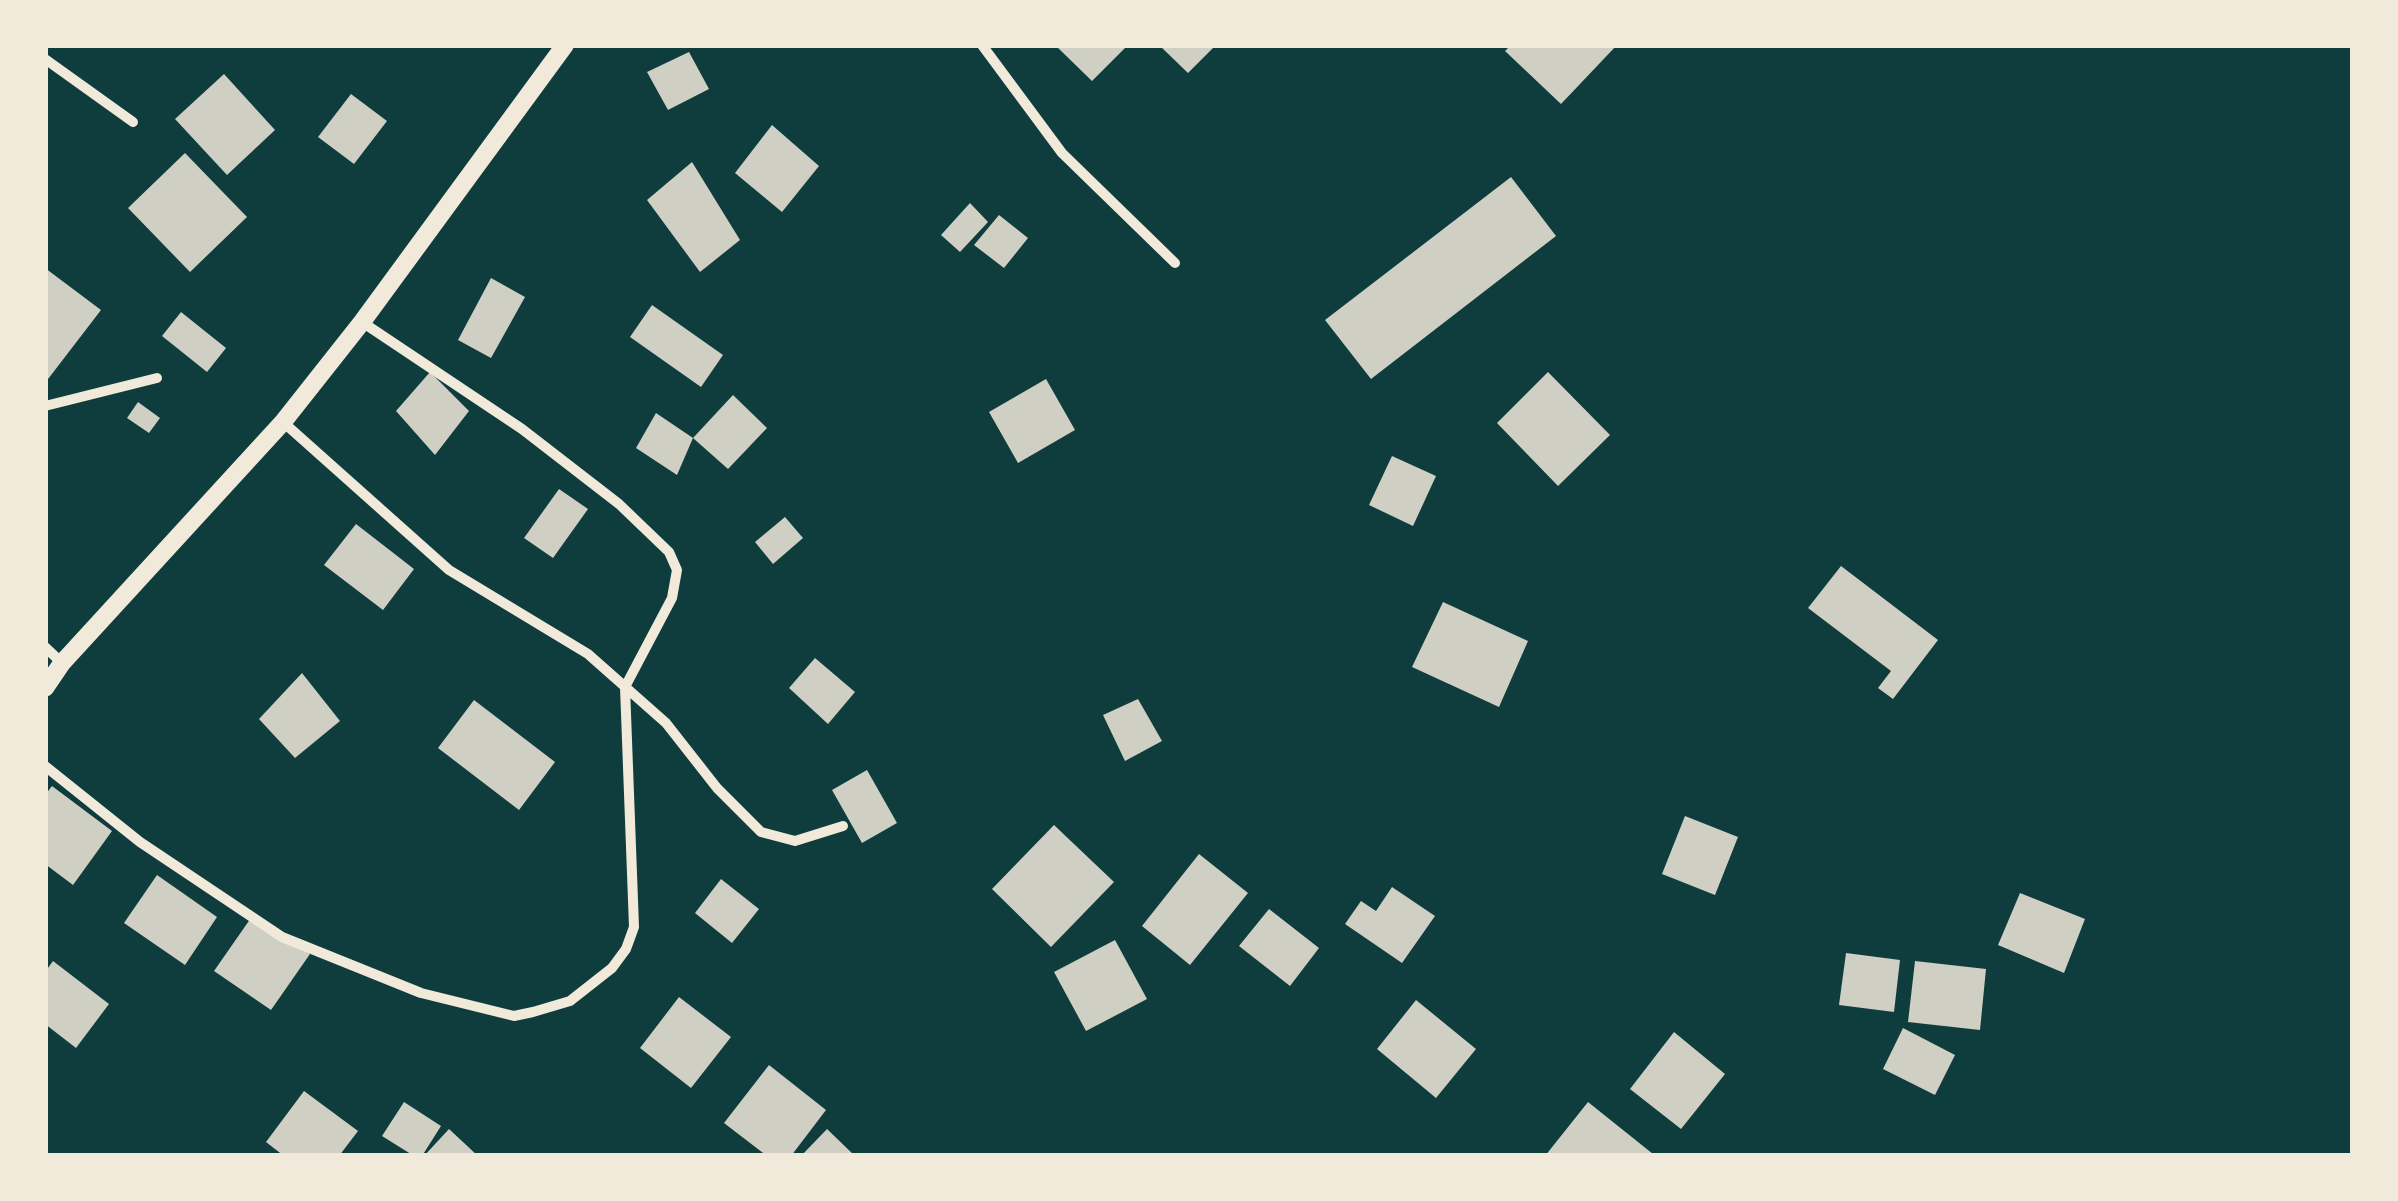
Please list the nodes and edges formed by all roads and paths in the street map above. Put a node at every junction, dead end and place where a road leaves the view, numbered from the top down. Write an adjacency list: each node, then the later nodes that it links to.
1 (566, 45): 6 (street)
2 (982, 45): 5 (street)
3 (45, 58): 4 (street)
4 (133, 122)
5 (1175, 263)
6 (362, 322): 9 (street); 12 (street)
7 (157, 378): 8 (street)
8 (45, 406)
9 (283, 422): 11 (street); 12 (street)
10 (45, 647): 11 (street)
11 (62, 664): 13 (street)
12 (624, 686): 14 (street); 15 (street)
13 (45, 688)
14 (45, 766)
15 (843, 826)

